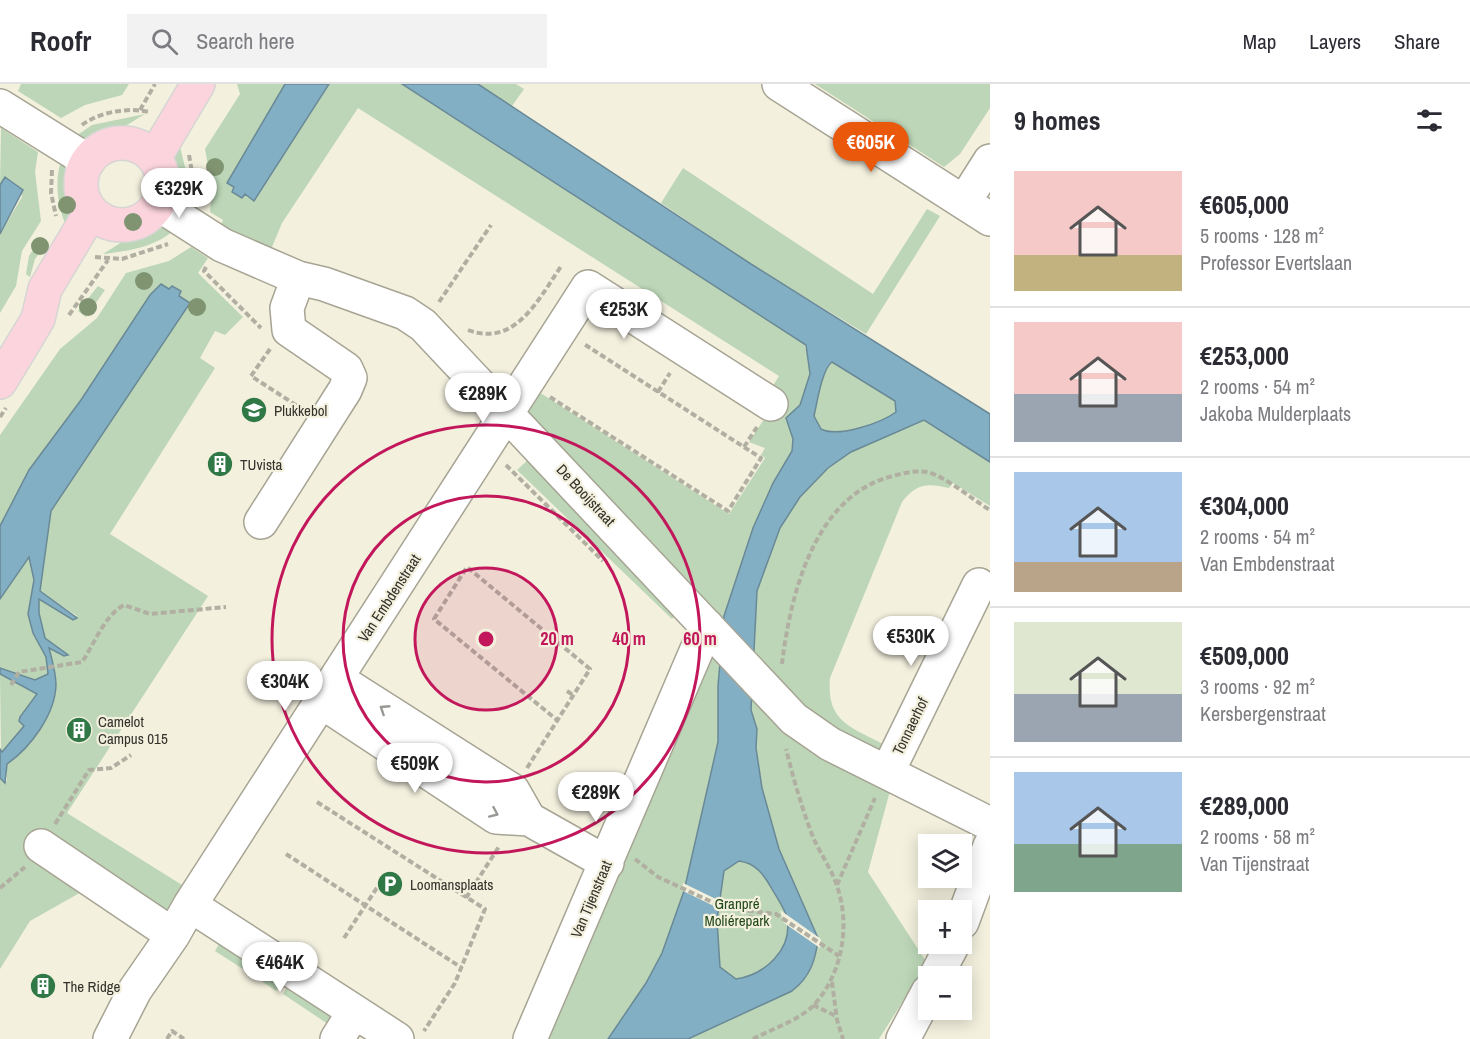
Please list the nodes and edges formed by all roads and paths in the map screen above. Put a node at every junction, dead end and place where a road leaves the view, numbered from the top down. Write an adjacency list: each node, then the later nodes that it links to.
1 (7, 84): 6 (street)
2 (155, 84): 8 (path)
3 (176, 84): 9 (main road)
4 (198, 84): 9 (main road)
5 (779, 84): 13 (street)
6 (0, 95)
7 (0, 106): 10 (street)
8 (116, 112)
9 (143, 151): 10 (main road); 12 (main road)
10 (88, 161): 14 (main road)
11 (990, 161): 13 (street)
12 (158, 204): 14 (main road); 16 (street, De Booijstraat)
13 (977, 211)
14 (102, 218): 20 (main road)
15 (491, 225): 21 (path)
16 (222, 245): 19 (street, De Booijstraat); 24 (path)
17 (133, 257): 20 (path)
18 (562, 265): 22 (path)
19 (298, 278): 21 (street, De Booijstraat); 30 (street)
20 (51, 320): 26 (main road)
21 (423, 326): 29 (street, De Booijstraat)
22 (461, 326)
23 (561, 329): 27 (street, Van Embdenstraat); 27 (path); 28 (street, Van Embdenstraat)
24 (267, 334)
25 (275, 342): 30 (path)
26 (0, 382)
27 (527, 382): 29 (street, Van Embdenstraat)
28 (771, 404)
29 (506, 411): 31 (street, Van Embdenstraat); 36 (street, De Booijstraat)
30 (324, 423): 32 (street)
31 (487, 446): 33 (path); 38 (street, Van Embdenstraat)
32 (261, 522)
33 (612, 569)
34 (979, 585): 43 (street, Tonnaerhof)
35 (226, 607): 37 (path)
36 (714, 634): 43 (street, De Booijstraat); 50 (street, Van Tijenstraat)
37 (11, 685)
38 (329, 690): 45 (street); 56 (street, Van Embdenstraat)
39 (567, 691): 40 (path)
40 (573, 695): 41 (path); 41 (path)
41 (558, 720): 45 (path)
42 (131, 755): 47 (path)
43 (888, 771): 46 (street, De Booijstraat); 52 (path)
44 (317, 802): 53 (path)
45 (520, 810): 50 (street); 53 (path)
46 (990, 824)
47 (41, 846): 60 (street)
48 (990, 846): 55 (street)
49 (286, 854): 57 (path)
50 (610, 856): 58 (path); 75 (street, Van Tijenstraat)
51 (382, 880): 57 (path)
52 (837, 886)
53 (466, 898): 63 (path)
54 (752, 899): 58 (path)
55 (970, 900)
56 (190, 905): 60 (street, Van Embdenstraat); 67 (street)
57 (365, 905): 61 (path); 63 (path)
58 (751, 910): 59 (path); 62 (path)
59 (750, 921)
60 (173, 935): 69 (street, Van Embdenstraat)
61 (344, 938)
62 (839, 956)
63 (462, 968): 74 (path)
64 (832, 981): 68 (path)
65 (813, 1005): 68 (path)
66 (918, 1011): 77 (street)
67 (354, 1012): 72 (street); 73 (street)
68 (836, 1016): 76 (path)
69 (110, 1039)
70 (167, 1039): 71 (path)
71 (184, 1039)
72 (337, 1039)
73 (397, 1039)
74 (419, 1039)
75 (530, 1039)
76 (843, 1039)
77 (903, 1039)

